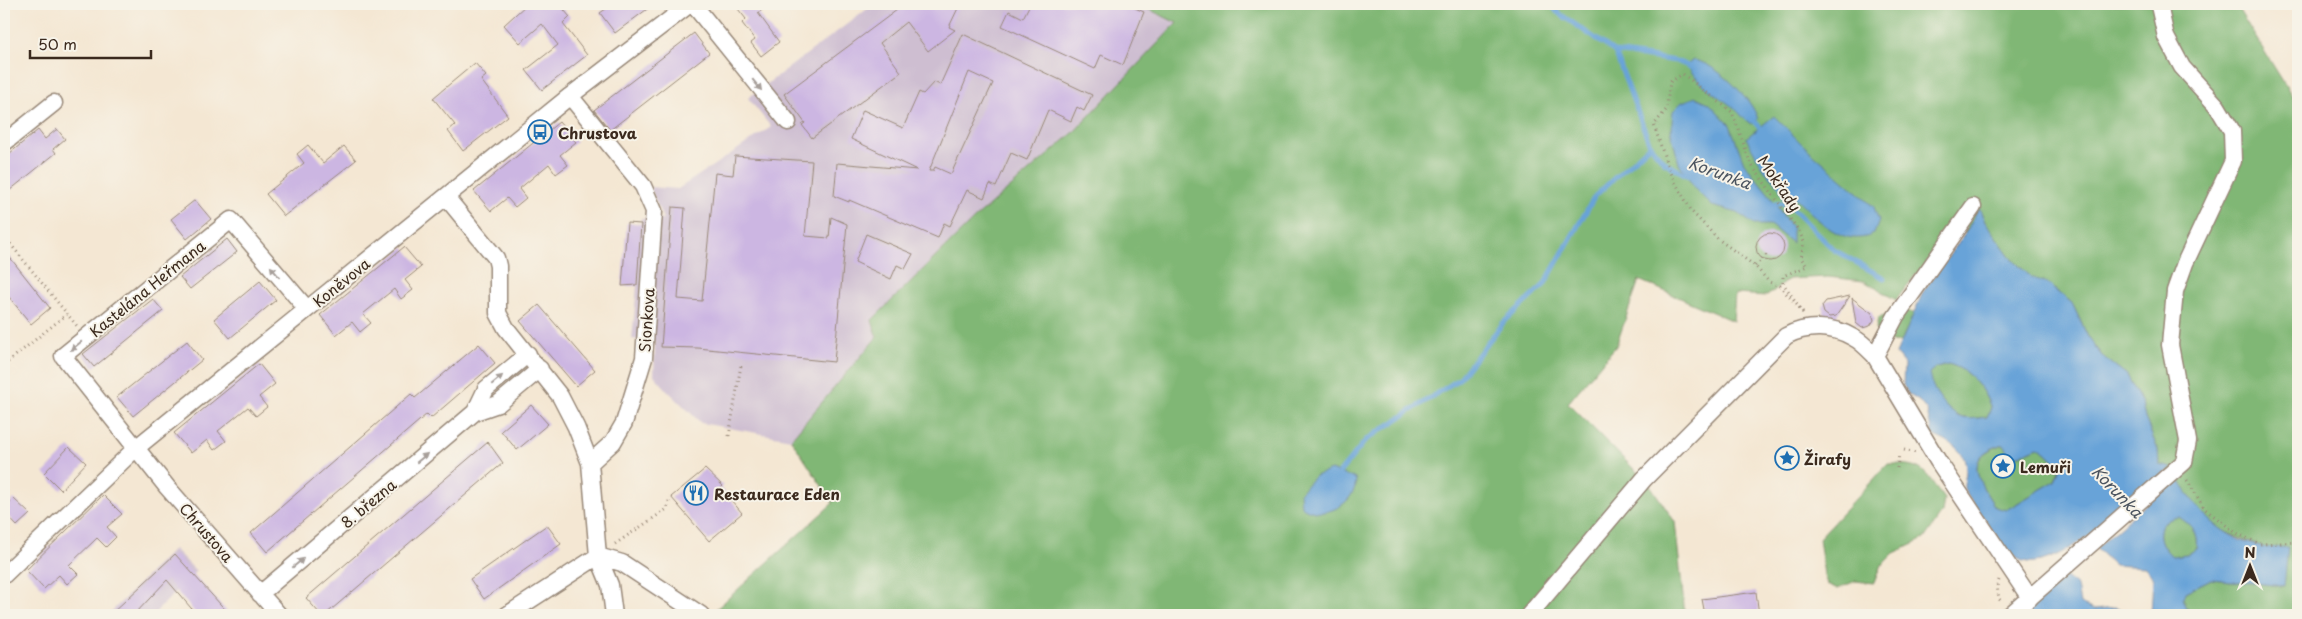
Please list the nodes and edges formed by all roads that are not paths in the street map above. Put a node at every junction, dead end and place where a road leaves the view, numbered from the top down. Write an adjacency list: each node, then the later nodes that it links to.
1 (691, 4): 3 (street, Koněvova); 5 (street, one-way to 5)
2 (2164, 4): 19 (street)
3 (570, 96): 7 (street, Koněvova); 15 (street, Sionkova)
4 (54, 103): 6 (street)
5 (788, 122)
6 (4, 143)
7 (446, 197): 9 (street, Koněvova); 10 (street)
8 (1972, 207): 11 (street)
9 (307, 309): 14 (street, Koněvova); 14 (street, Kastelána Heřmana, one-way to 14)
10 (528, 354): 12 (street); 13 (street, 8. března, one-way to 10)
11 (1876, 356): 19 (street); 24 (street)
12 (540, 369): 13 (street, 8. března); 15 (street)
13 (475, 412): 18 (street, 8. března, one-way to 13)
14 (136, 448): 17 (street, Koněvova); 18 (street, Chrustova)
15 (590, 463): 16 (street)
16 (598, 556): 21 (street); 22 (street); 23 (street)
17 (4, 575)
18 (260, 594): 20 (street, Chrustova)
19 (2030, 598): 25 (street)
20 (279, 615)
21 (508, 615)
22 (614, 615)
23 (701, 615)
24 (1529, 615)
25 (2010, 615)

